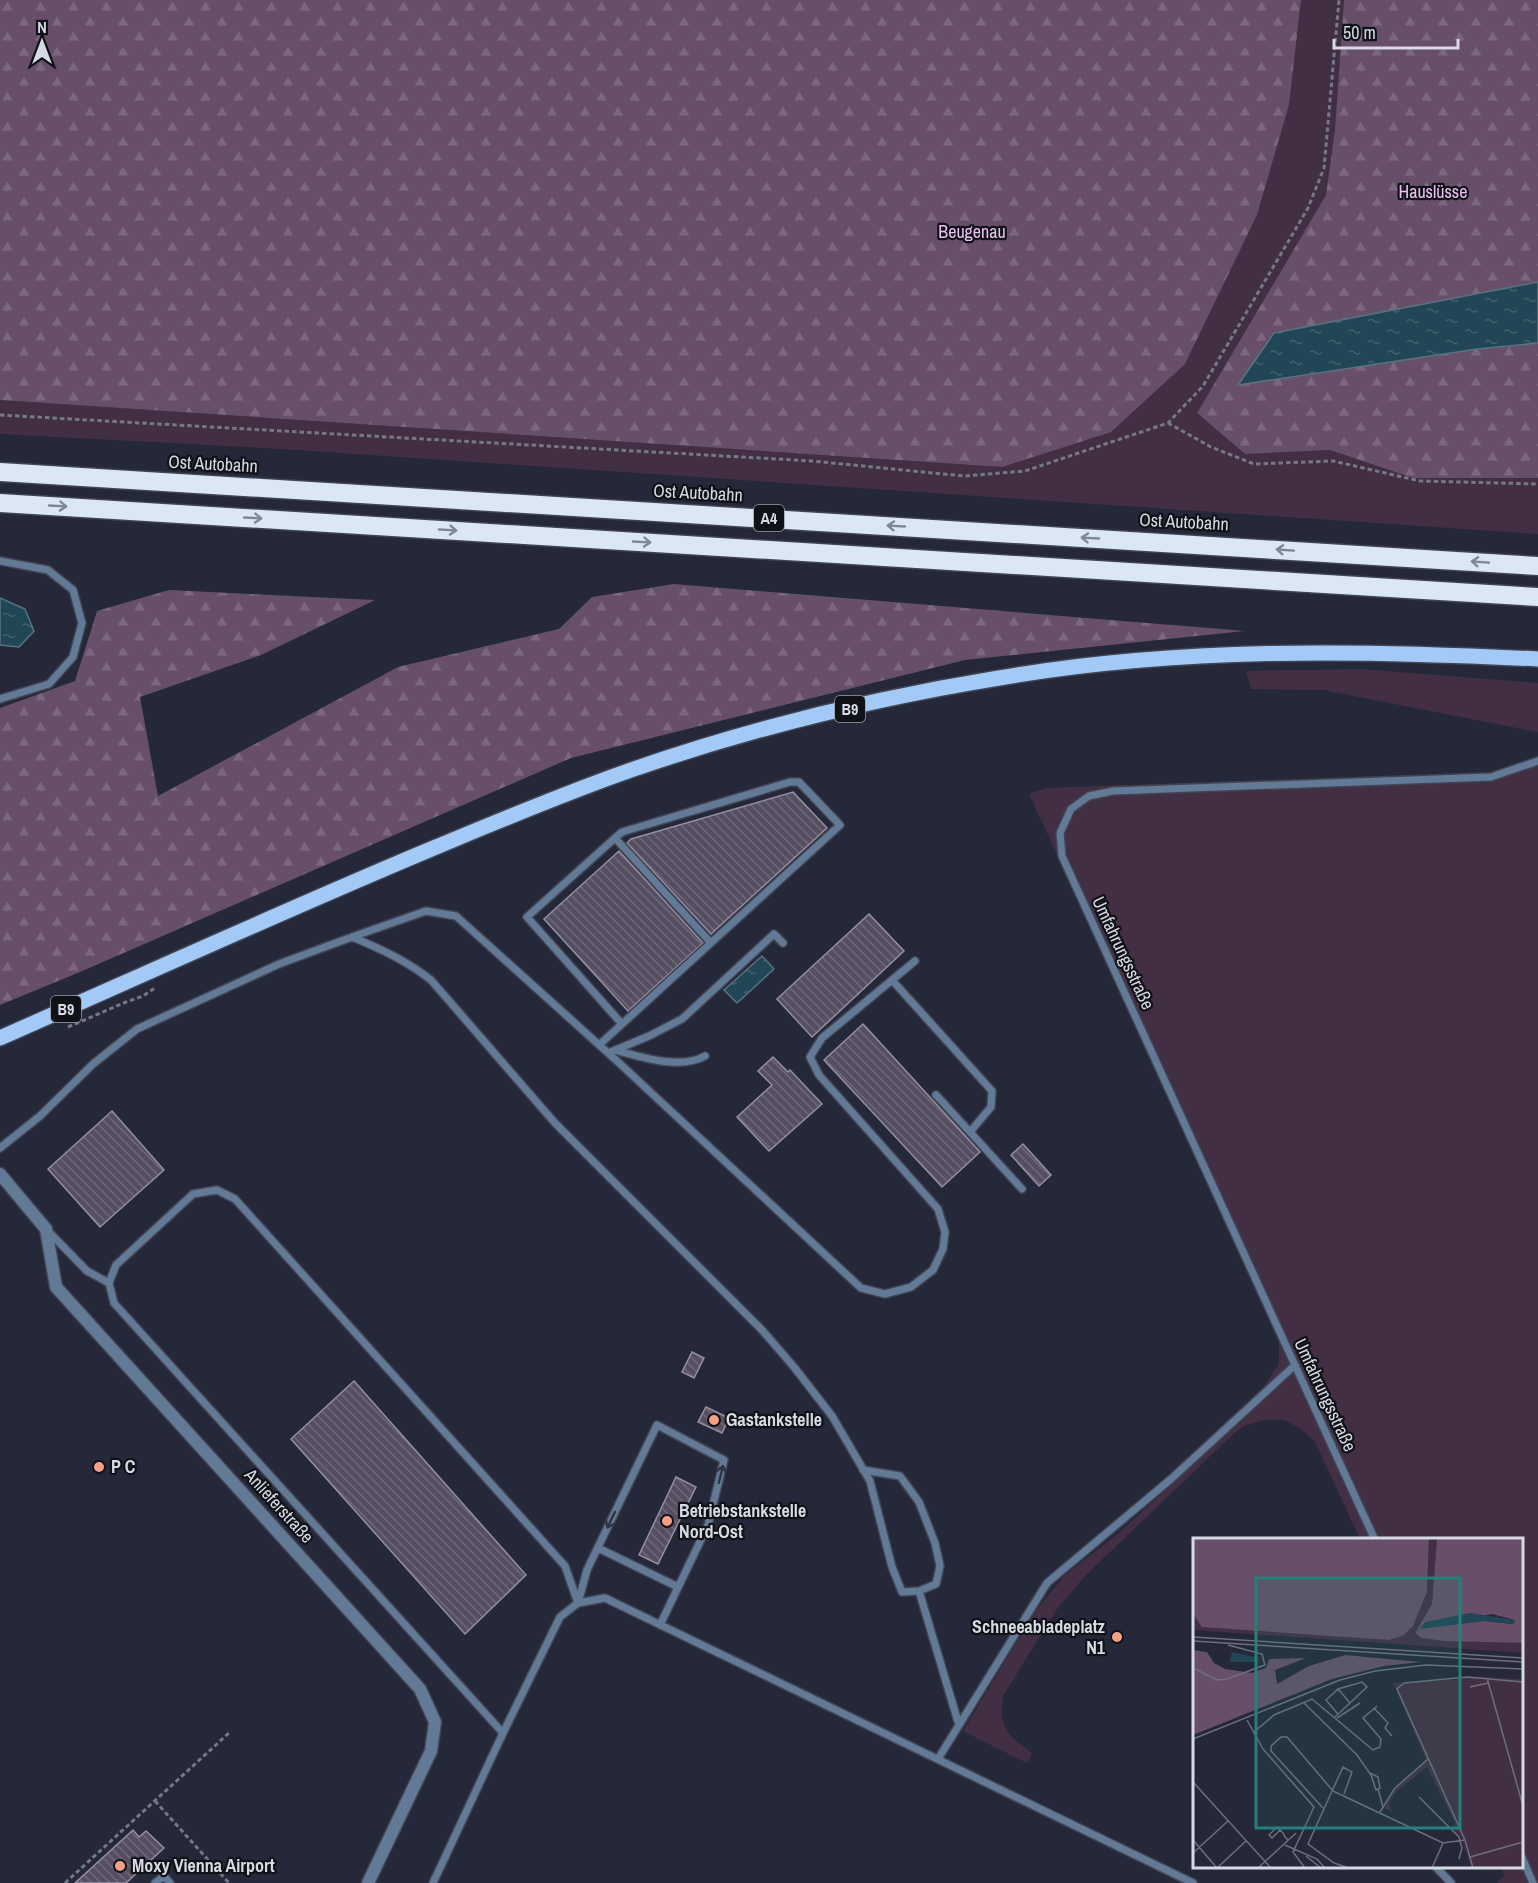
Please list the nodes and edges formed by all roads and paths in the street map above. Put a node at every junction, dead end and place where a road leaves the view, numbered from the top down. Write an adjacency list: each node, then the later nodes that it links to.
1 (1339, 0): 3 (path)
2 (0, 415): 3 (path)
3 (1168, 423): 5 (path)
4 (0, 472): 8 (highway, Ost Autobahn / A4, one-way to 4)
5 (1538, 484)
6 (0, 502): 9 (highway, A4, one-way to 9)
7 (0, 561): 11 (lane)
8 (1538, 566)
9 (1538, 597)
10 (1538, 659): 20 (main road, B9)
11 (0, 699)
12 (1538, 761): 31 (lane, Umfahrungsstraße)
13 (615, 838): 15 (lane); 15 (lane); 19 (lane)
14 (352, 937): 21 (lane); 26 (lane); 32 (lane)
15 (711, 943): 19 (lane)
16 (783, 943): 22 (lane)
17 (915, 961): 18 (lane)
18 (892, 980): 22 (lane); 25 (lane)
19 (622, 1024): 21 (lane)
20 (0, 1038)
21 (599, 1045): 22 (lane)
22 (612, 1052): 23 (lane)
23 (705, 1056)
24 (936, 1095): 25 (lane)
25 (970, 1132): 28 (lane)
26 (0, 1148)
27 (0, 1174): 29 (street)
28 (1022, 1189)
29 (46, 1229): 30 (lane); 50 (street, Anlieferstraße)
30 (110, 1282): 37 (lane); 41 (lane)
31 (1295, 1365): 33 (lane, Umfahrungsstraße); 39 (lane)
32 (863, 1470): 36 (lane); 36 (lane)
33 (1375, 1538)
34 (598, 1548): 35 (lane); 35 (lane, one-way to 34); 37 (lane)
35 (678, 1587): 38 (lane)
36 (919, 1591): 39 (lane)
37 (578, 1603): 38 (lane); 41 (lane)
38 (660, 1625): 42 (lane)
39 (959, 1725): 42 (lane)
40 (230, 1732): 43 (path)
41 (503, 1733): 51 (lane)
42 (938, 1759): 52 (lane)
43 (155, 1801): 46 (path); 49 (path)
44 (1523, 1861): 54 (lane)
45 (1437, 1868): 53 (lane)
46 (65, 1883)
47 (155, 1883): 48 (lane)
48 (170, 1883)
49 (230, 1883)
50 (368, 1883)
51 (433, 1883)
52 (1193, 1883)
53 (1451, 1883)
54 (1533, 1883)

